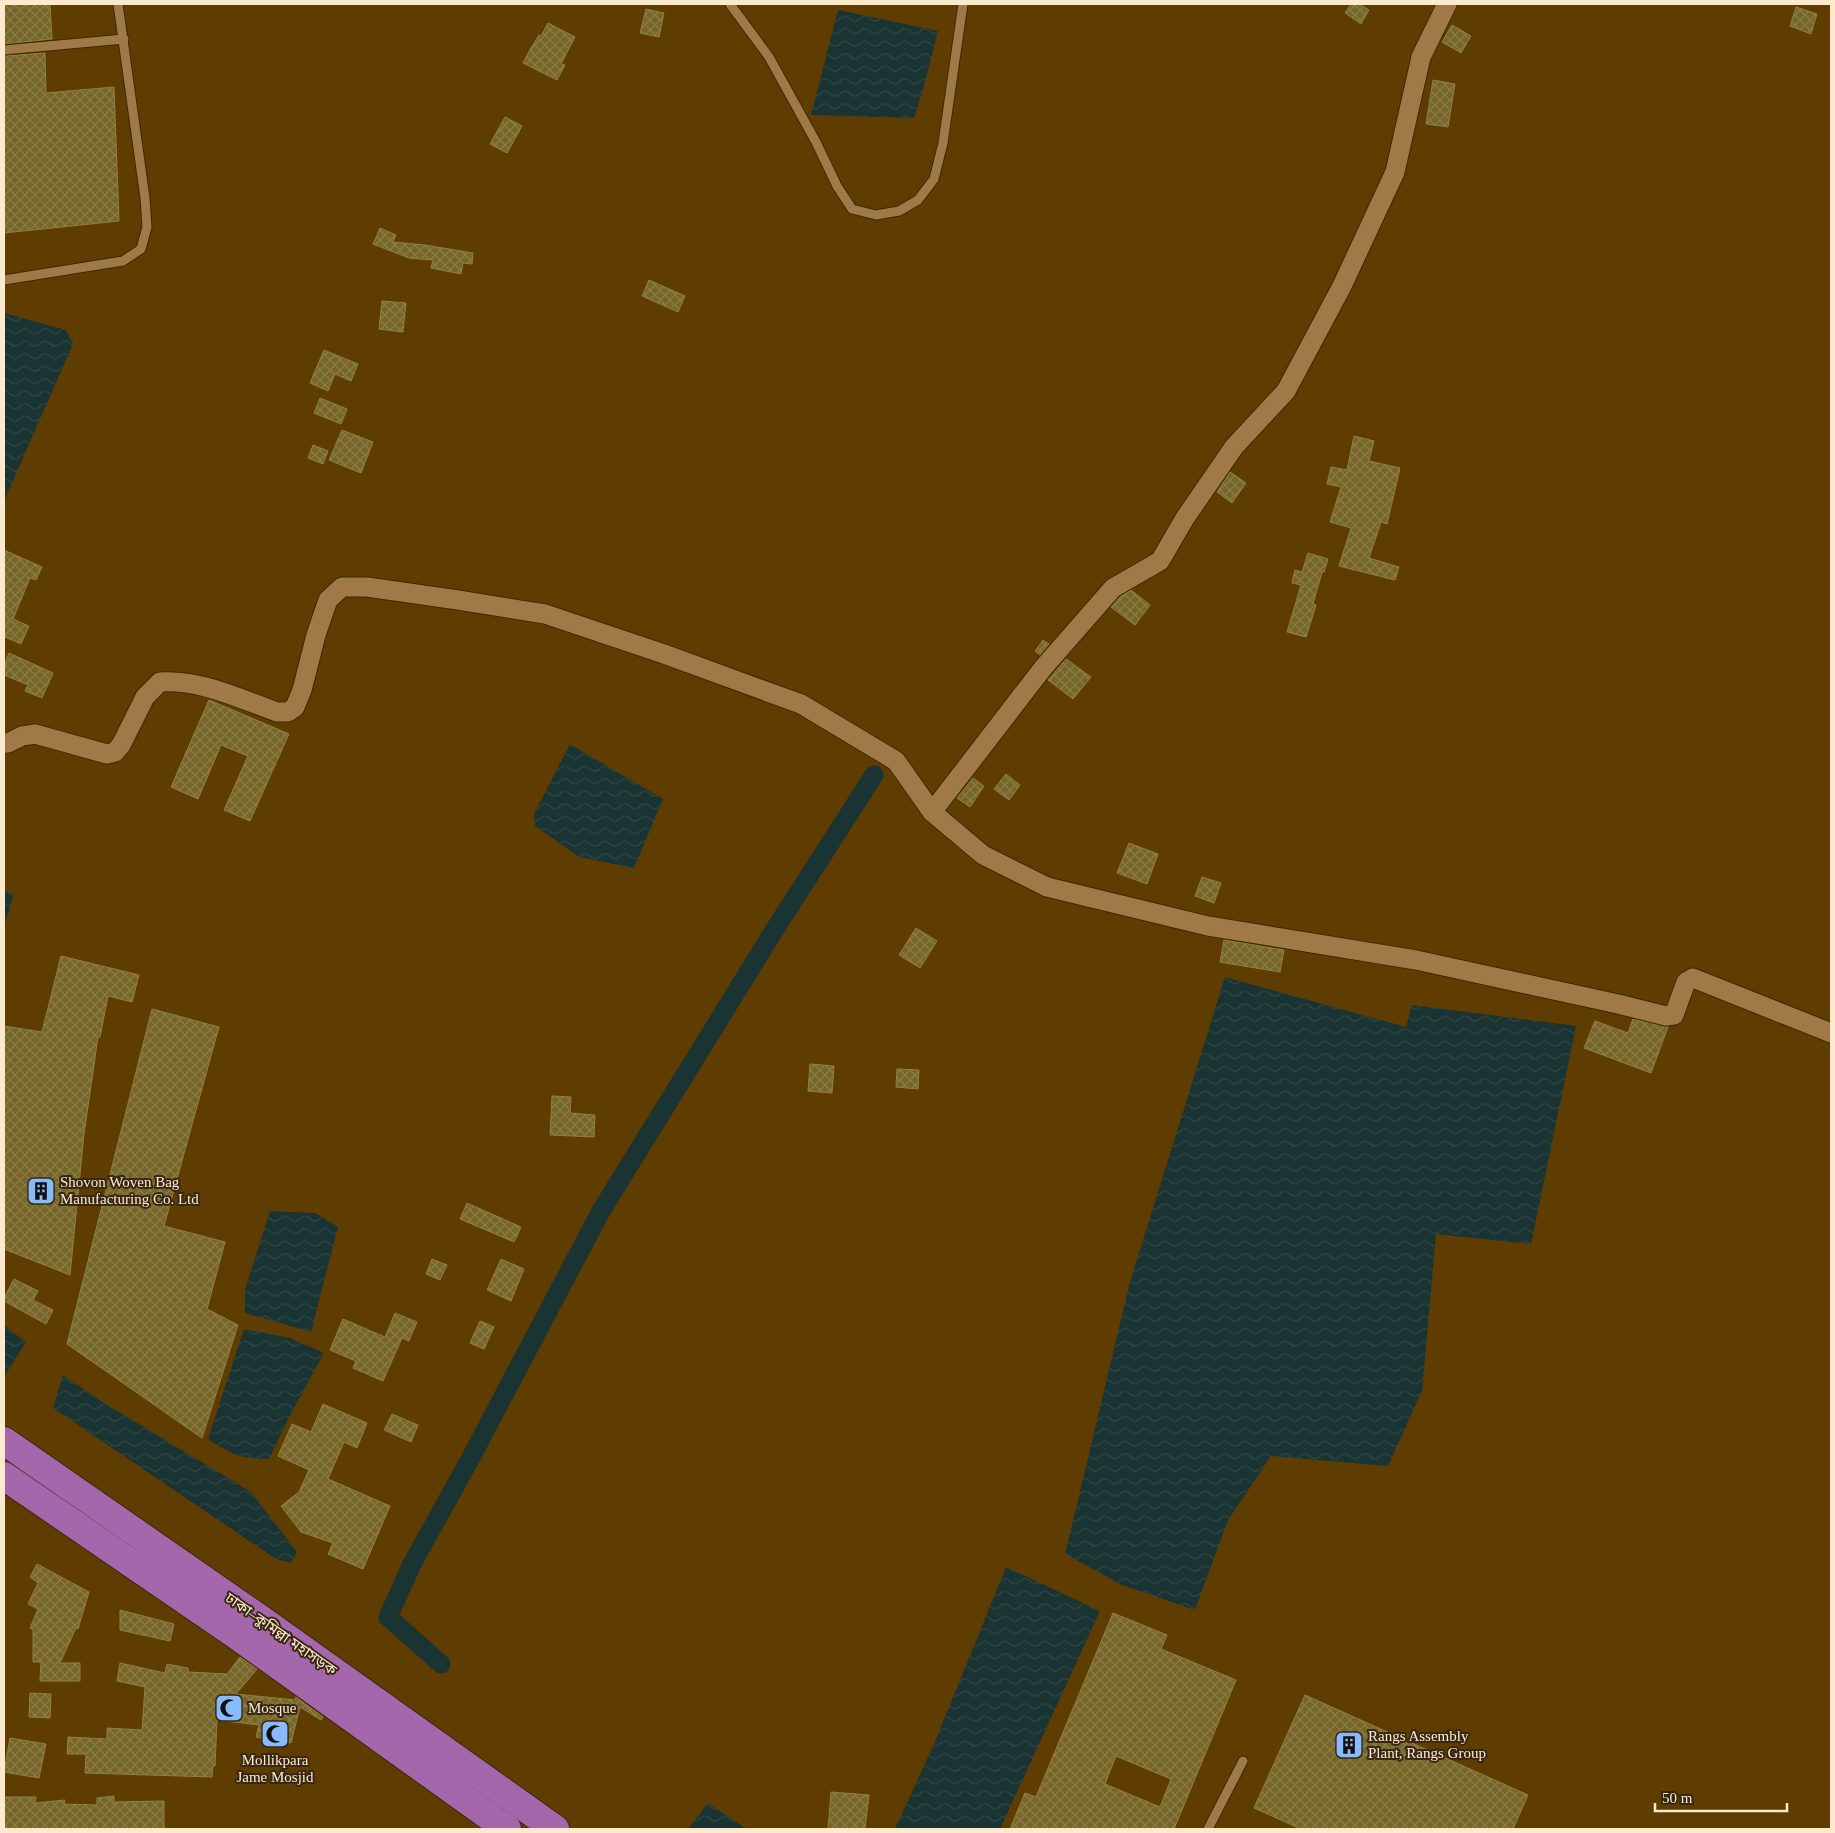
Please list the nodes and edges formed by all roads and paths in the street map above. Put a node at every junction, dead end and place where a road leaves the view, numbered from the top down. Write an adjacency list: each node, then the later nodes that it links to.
1 (118, 4): 5 (lane)
2 (730, 4): 3 (lane)
3 (963, 4)
4 (1446, 4): 9 (street)
5 (124, 39): 6 (lane); 7 (lane)
6 (4, 50)
7 (4, 280)
8 (4, 743): 9 (street)
9 (932, 812): 10 (street)
10 (1831, 1033)
11 (4, 1441): 15 (highway, ঢাকা–কুমিল্লা মহাসড়ক)
12 (4, 1476): 14 (highway, ঢাকা–কুমিল্লা মহাসড়ক)
13 (1243, 1761): 16 (lane)
14 (507, 1829)
15 (556, 1829)
16 (1208, 1829)

